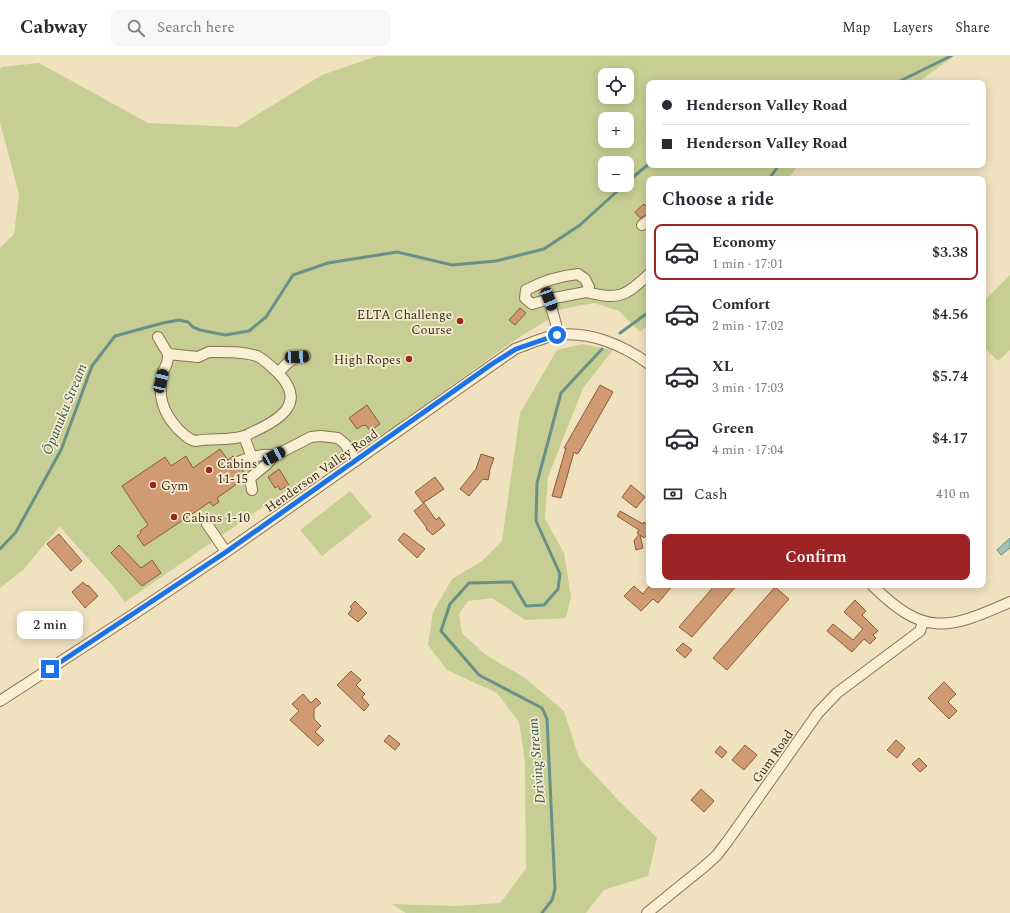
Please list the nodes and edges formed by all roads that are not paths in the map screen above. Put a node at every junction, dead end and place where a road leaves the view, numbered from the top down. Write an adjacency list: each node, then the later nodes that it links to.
1 (646, 277): 2 (street)
2 (586, 292): 3 (street); 3 (street)
3 (549, 299): 4 (street)
4 (560, 335): 8 (street, Henderson Valley Road); 14 (street, Henderson Valley Road)
5 (158, 338): 6 (street)
6 (168, 354): 9 (street); 11 (street)
7 (305, 356): 9 (street)
8 (646, 362)
9 (278, 373): 10 (street)
10 (244, 436): 11 (street); 16 (street)
11 (225, 439): 12 (street)
12 (214, 447)
13 (274, 456): 14 (street); 16 (street); 17 (street)
14 (356, 461): 19 (street, Henderson Valley Road)
15 (238, 462): 16 (street)
16 (253, 462)
17 (252, 490)
18 (207, 524): 19 (street)
19 (226, 552): 23 (street, Henderson Valley Road)
20 (875, 588): 22 (street)
21 (1010, 602): 22 (street)
22 (923, 622): 24 (street, Gum Road)
23 (0, 701)
24 (647, 913)

